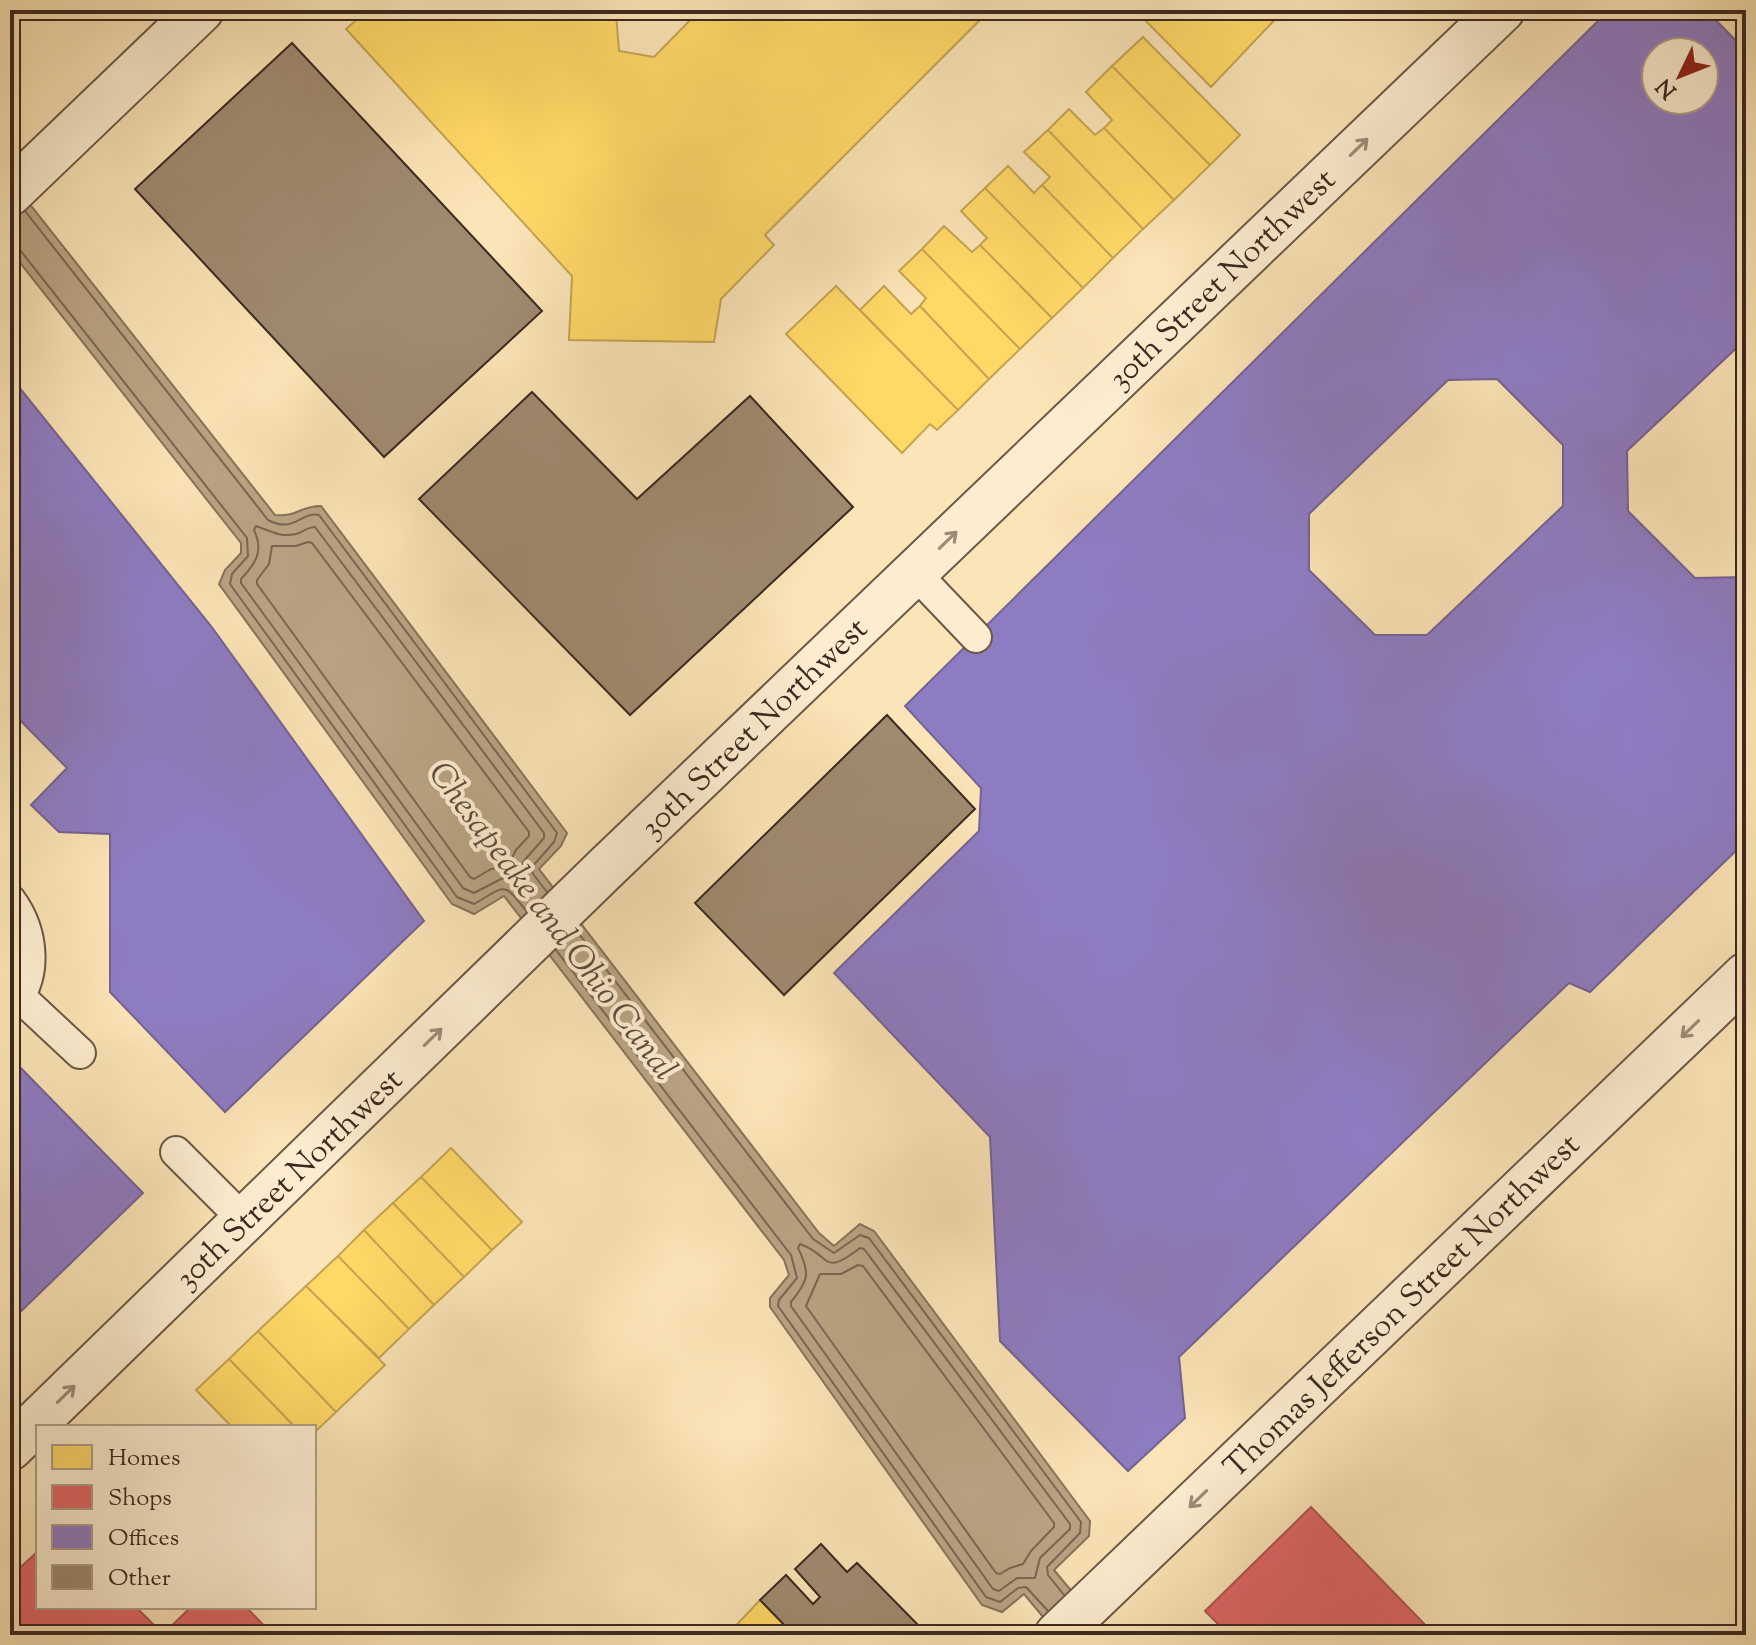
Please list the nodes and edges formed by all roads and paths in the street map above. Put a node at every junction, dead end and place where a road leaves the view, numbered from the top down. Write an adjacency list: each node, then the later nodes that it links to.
1 (201, 10): 3 (street)
2 (1502, 10): 4 (street, 30th Street Northwest, one-way to 2)
3 (10, 193)
4 (914, 572): 5 (lane); 11 (street, 30th Street Northwest, one-way to 4)
5 (976, 637)
6 (10, 900): 8 (lane)
7 (1746, 975): 13 (street, Thomas Jefferson Street Northwest, one-way to 13)
8 (15, 1002): 9 (lane)
9 (80, 1053)
10 (176, 1152): 11 (lane)
11 (244, 1220): 12 (street, 30th Street Northwest, one-way to 11)
12 (10, 1448)
13 (1057, 1635)

